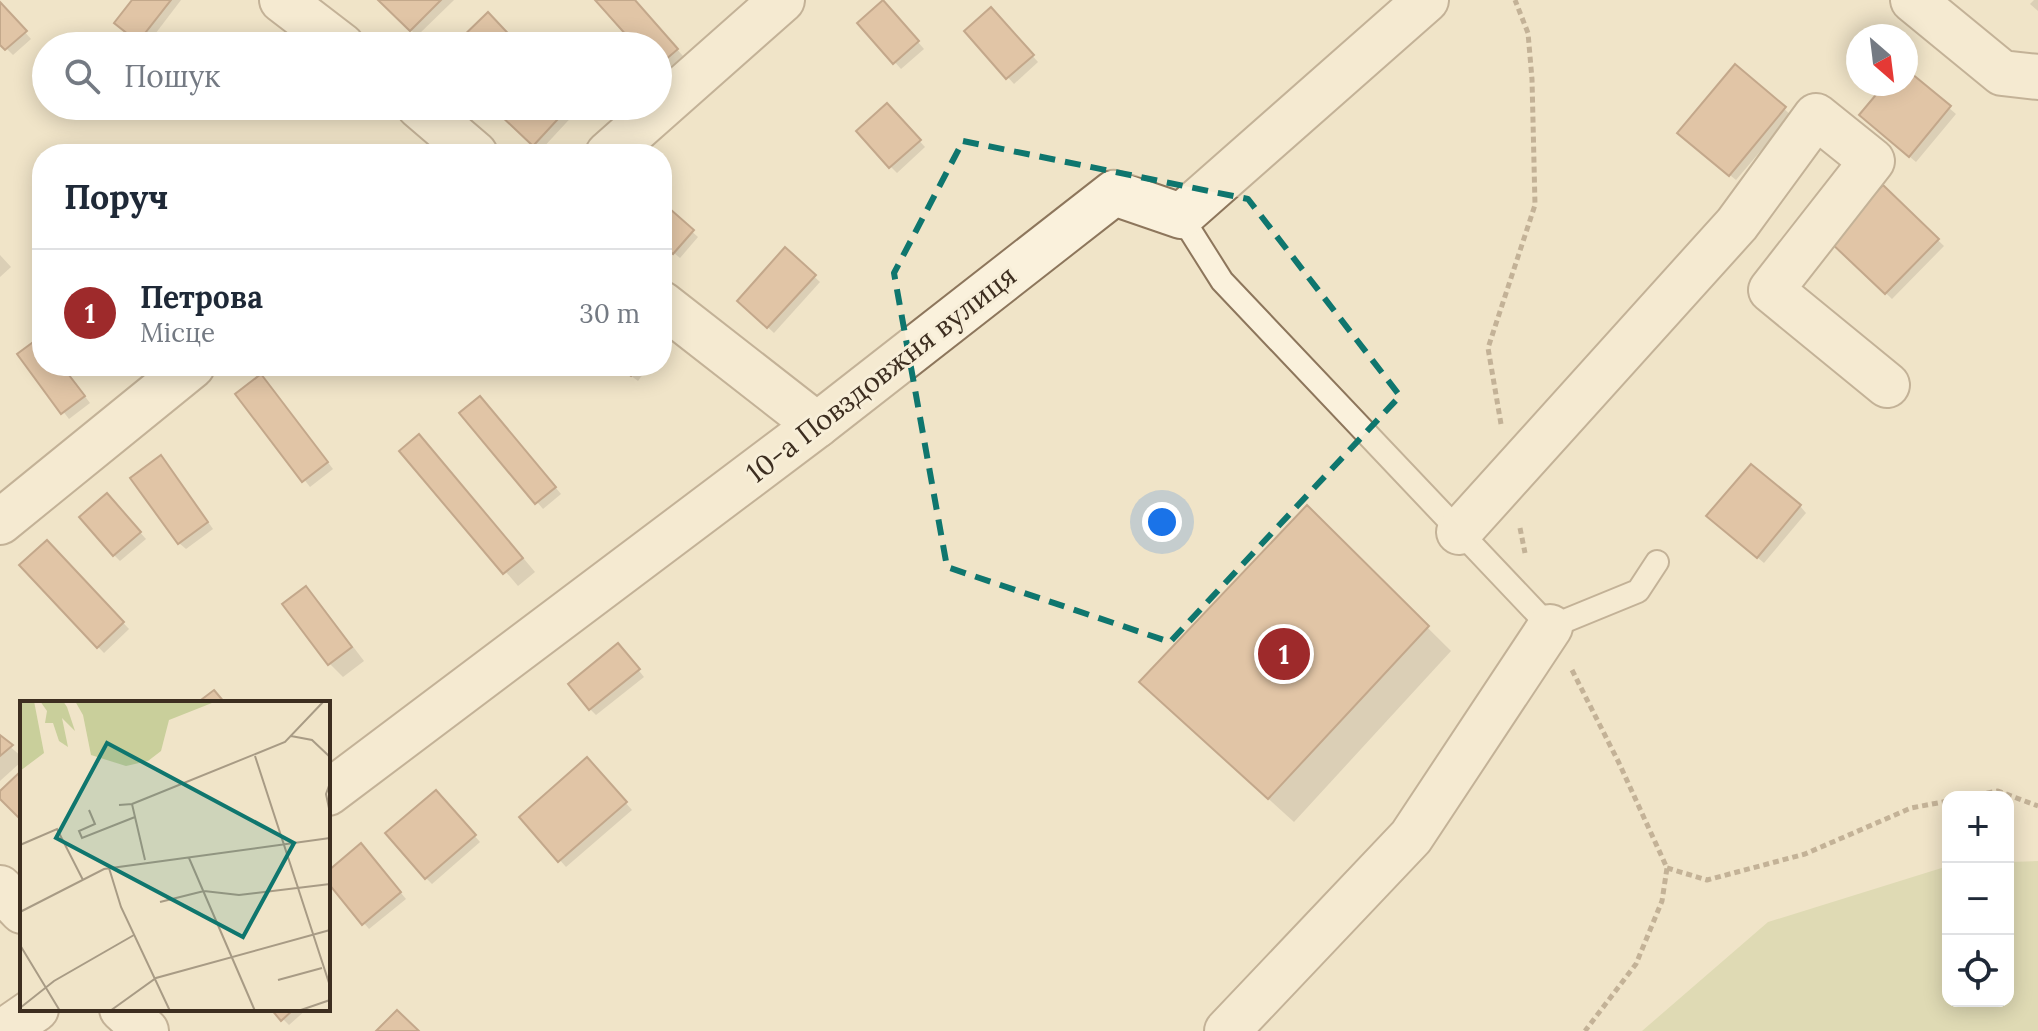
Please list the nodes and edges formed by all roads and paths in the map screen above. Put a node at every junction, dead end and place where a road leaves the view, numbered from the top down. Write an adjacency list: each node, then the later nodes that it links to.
1 (282, 0): 6 (street)
2 (782, 0): 8 (street)
3 (1426, 0): 13 (street)
4 (1515, 0): 18 (path)
5 (1913, 0): 7 (street)
6 (324, 32)
7 (2020, 75)
8 (672, 97)
9 (435, 120): 11 (street)
10 (646, 120): 12 (street)
11 (463, 144)
12 (619, 144)
13 (1181, 216): 17 (street, 10-а Повздовжня вулиця); 21 (lane)
14 (672, 312): 17 (street)
15 (180, 376): 20 (street)
16 (1887, 385): 21 (street)
17 (817, 425): 25 (street, 10-а Повздовжня вулиця)
18 (1502, 425)
19 (1519, 518): 23 (path)
20 (0, 522)
21 (1459, 532): 24 (lane)
22 (1657, 562): 24 (lane)
23 (1527, 565)
24 (1550, 627): 29 (path); 36 (street)
25 (330, 791)
26 (2014, 797): 28 (path)
27 (1942, 802): 29 (path)
28 (2038, 806)
29 (1667, 868): 37 (path)
30 (0, 888): 31 (street)
31 (20, 909)
32 (33, 1011): 34 (street)
33 (124, 1011): 35 (street)
34 (4, 1031)
35 (146, 1031)
36 (1227, 1031)
37 (1585, 1031)

